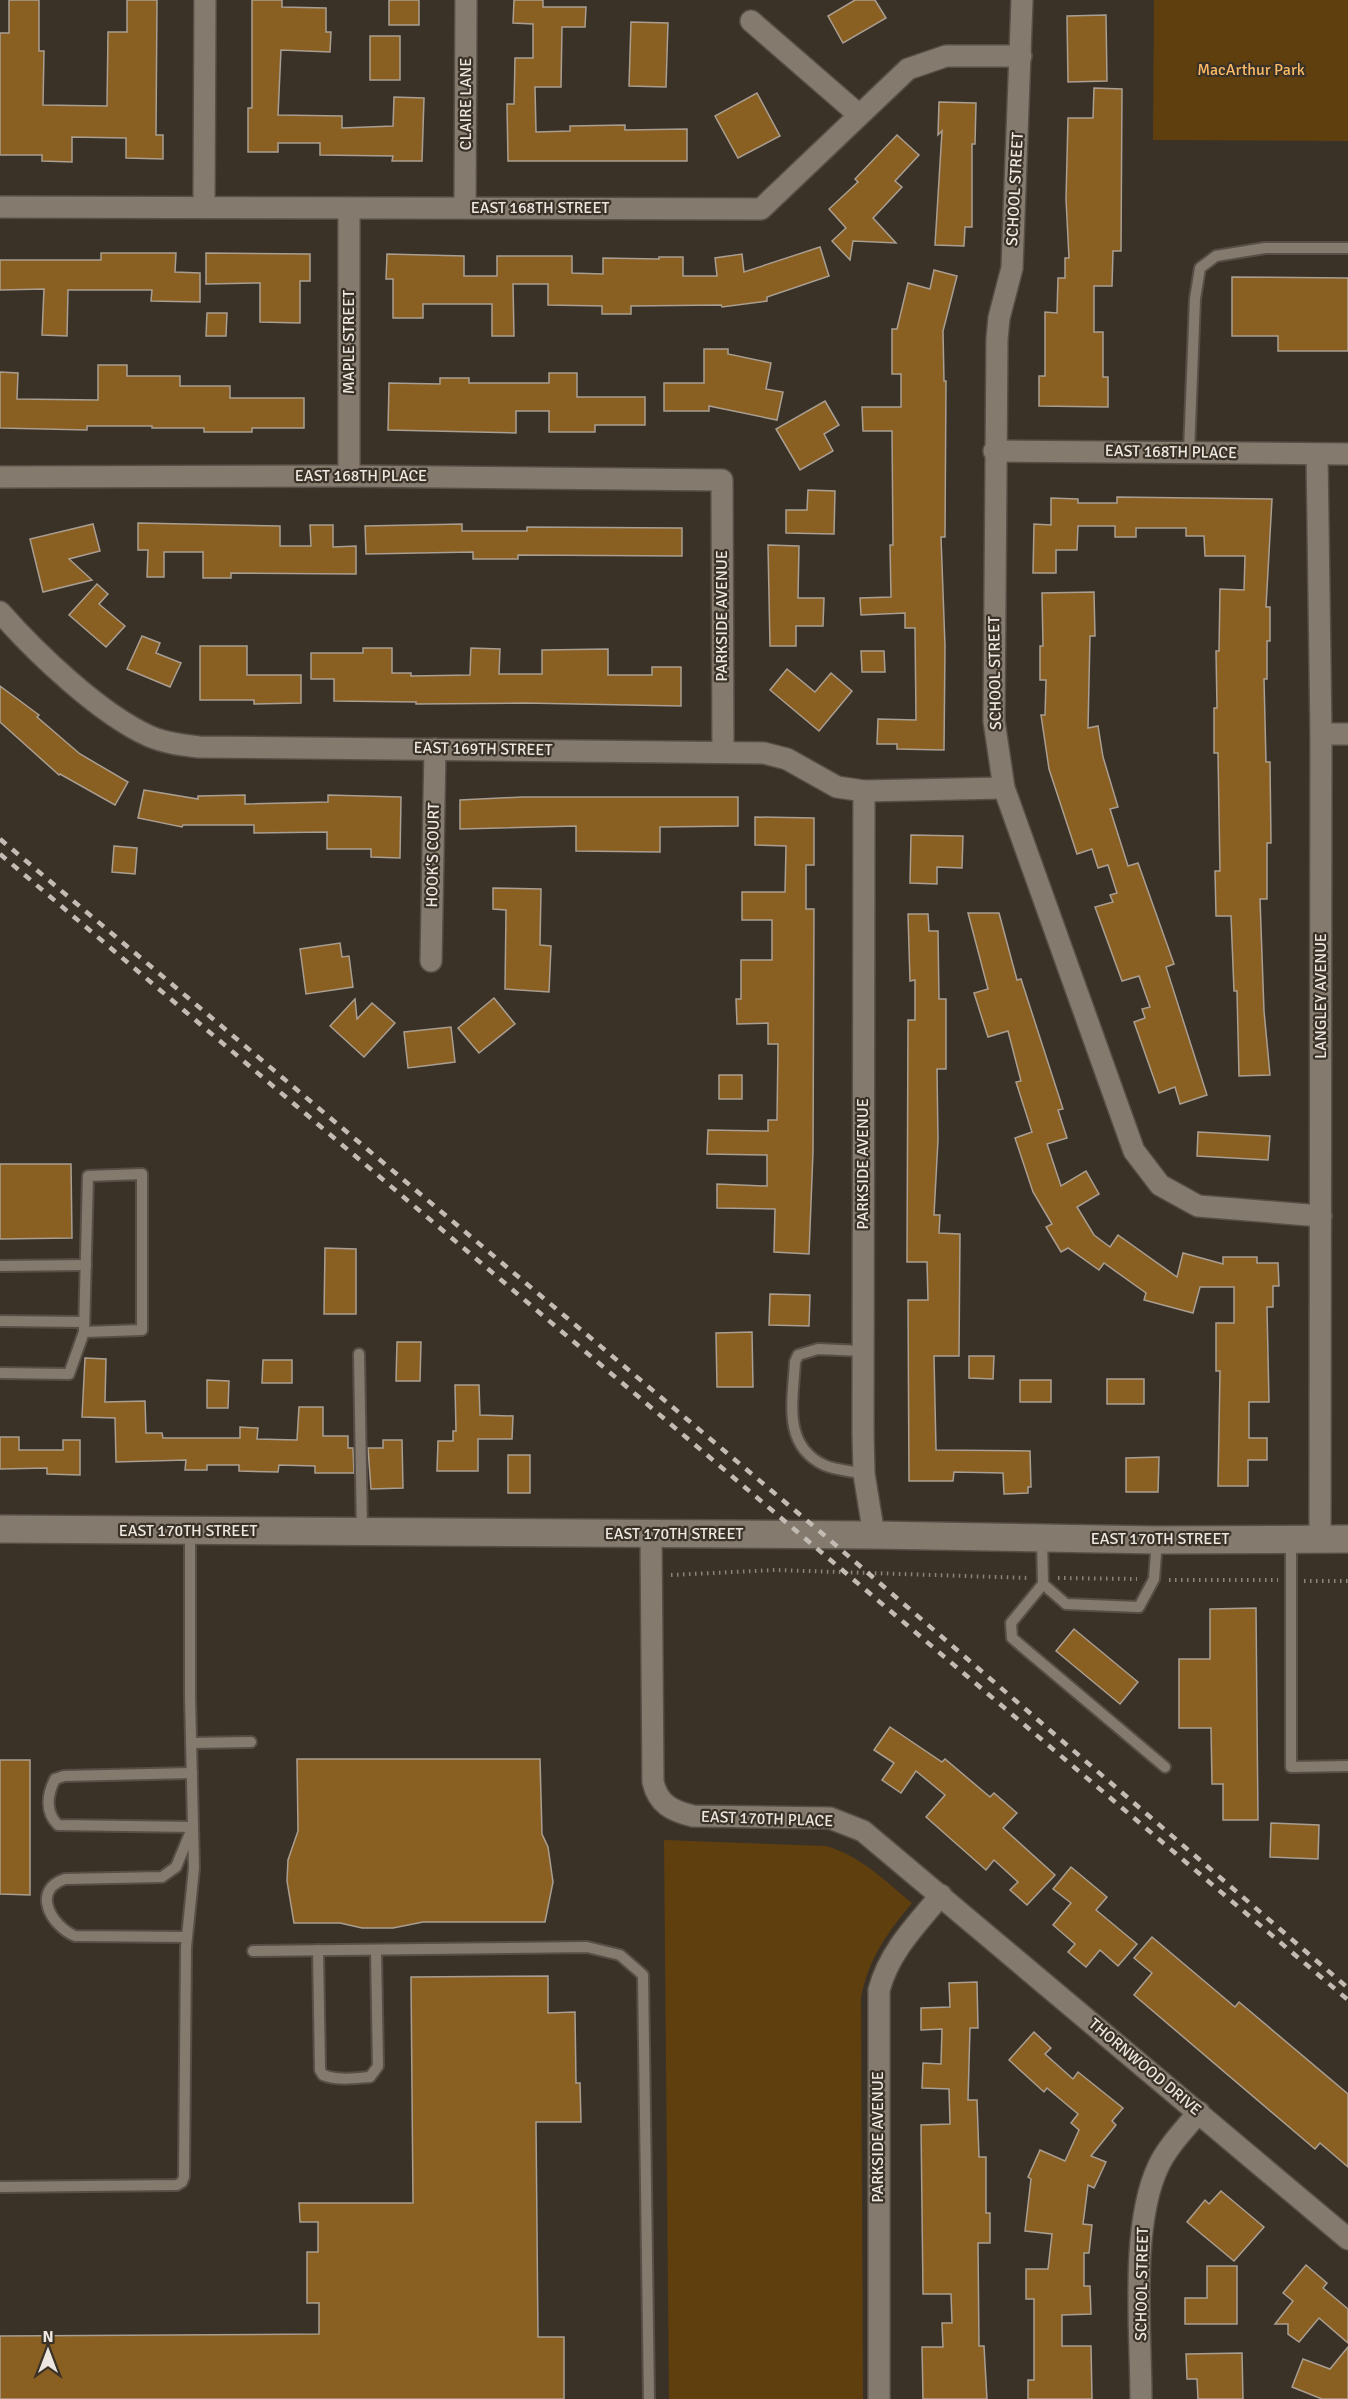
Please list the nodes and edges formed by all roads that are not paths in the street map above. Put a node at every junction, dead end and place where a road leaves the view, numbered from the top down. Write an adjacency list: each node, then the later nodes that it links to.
1 (205, 0): 7 (street)
2 (466, 0): 9 (street, CLAIRE LANE)
3 (1022, 0): 5 (street, SCHOOL STREET)
4 (751, 21): 6 (street)
5 (1022, 56): 6 (street, EAST 168TH STREET); 12 (street, SCHOOL STREET)
6 (858, 114): 9 (street, EAST 168TH STREET)
7 (204, 206): 8 (street, EAST 168TH STREET); 10 (street, EAST 168TH STREET)
8 (0, 207)
9 (465, 207): 10 (street, EAST 168TH STREET)
10 (349, 209): 16 (street, MAPLE STREET)
11 (1348, 248): 13 (lane)
12 (994, 451): 13 (street, EAST 168TH PLACE); 24 (street, SCHOOL STREET)
13 (1189, 451): 14 (street, EAST 168TH PLACE)
14 (1317, 454): 15 (street, EAST 168TH PLACE); 20 (street, LANGLEY AVENUE)
15 (1348, 454)
16 (349, 476): 17 (street, EAST 168TH PLACE); 18 (street, EAST 168TH PLACE)
17 (0, 477)
18 (722, 480): 23 (street, PARKSIDE AVENUE)
19 (0, 612): 22 (street, EAST 169TH STREET)
20 (1321, 734): 21 (street); 27 (street, LANGLEY AVENUE)
21 (1348, 734)
22 (435, 749): 23 (street, EAST 169TH STREET); 26 (street, HOOK'S COURT)
23 (723, 752): 25 (street, EAST 169TH STREET)
24 (1005, 788): 25 (street, EAST 169TH STREET); 27 (street, SCHOOL STREET)
25 (864, 791): 32 (street, PARKSIDE AVENUE)
26 (431, 961)
27 (1321, 1216): 43 (street, LANGLEY AVENUE)
28 (86, 1265): 29 (lane); 31 (lane); 31 (lane)
29 (0, 1266)
30 (0, 1321): 31 (lane)
31 (84, 1327): 34 (lane)
32 (863, 1351): 35 (street, PARKSIDE AVENUE); 35 (lane)
33 (359, 1354): 38 (lane)
34 (0, 1373)
35 (864, 1474): 40 (street, PARKSIDE AVENUE)
36 (0, 1529): 37 (street, EAST 170TH STREET)
37 (190, 1530): 38 (street, EAST 170TH STREET); 48 (lane)
38 (362, 1532): 39 (street, EAST 170TH STREET)
39 (651, 1534): 40 (street, EAST 170TH STREET); 53 (street, EAST 170TH PLACE)
40 (874, 1535): 42 (street, EAST 170TH STREET)
41 (1291, 1538): 43 (street, EAST 170TH STREET); 45 (street, EAST 170TH STREET); 49 (lane)
42 (1042, 1539): 45 (street, EAST 170TH STREET); 46 (lane)
43 (1320, 1539): 44 (street, EAST 170TH STREET)
44 (1348, 1539)
45 (1157, 1540): 46 (lane)
46 (1042, 1581): 50 (lane)
47 (251, 1742): 48 (lane)
48 (191, 1743): 51 (lane)
49 (1348, 1766)
50 (1166, 1767)
51 (192, 1773): 52 (lane); 52 (lane)
52 (193, 1827): 54 (lane); 54 (lane)
53 (941, 1895): 58 (street, THORNWOOD DRIVE); 62 (street, PARKSIDE AVENUE)
54 (187, 1937): 59 (lane)
55 (318, 1950): 56 (lane); 56 (lane); 57 (lane)
56 (376, 1950): 61 (lane)
57 (253, 1951)
58 (1199, 2112): 60 (street, THORNWOOD DRIVE); 63 (street, SCHOOL STREET)
59 (0, 2187)
60 (1348, 2239)
61 (649, 2399)
62 (879, 2399)
63 (1141, 2399)

